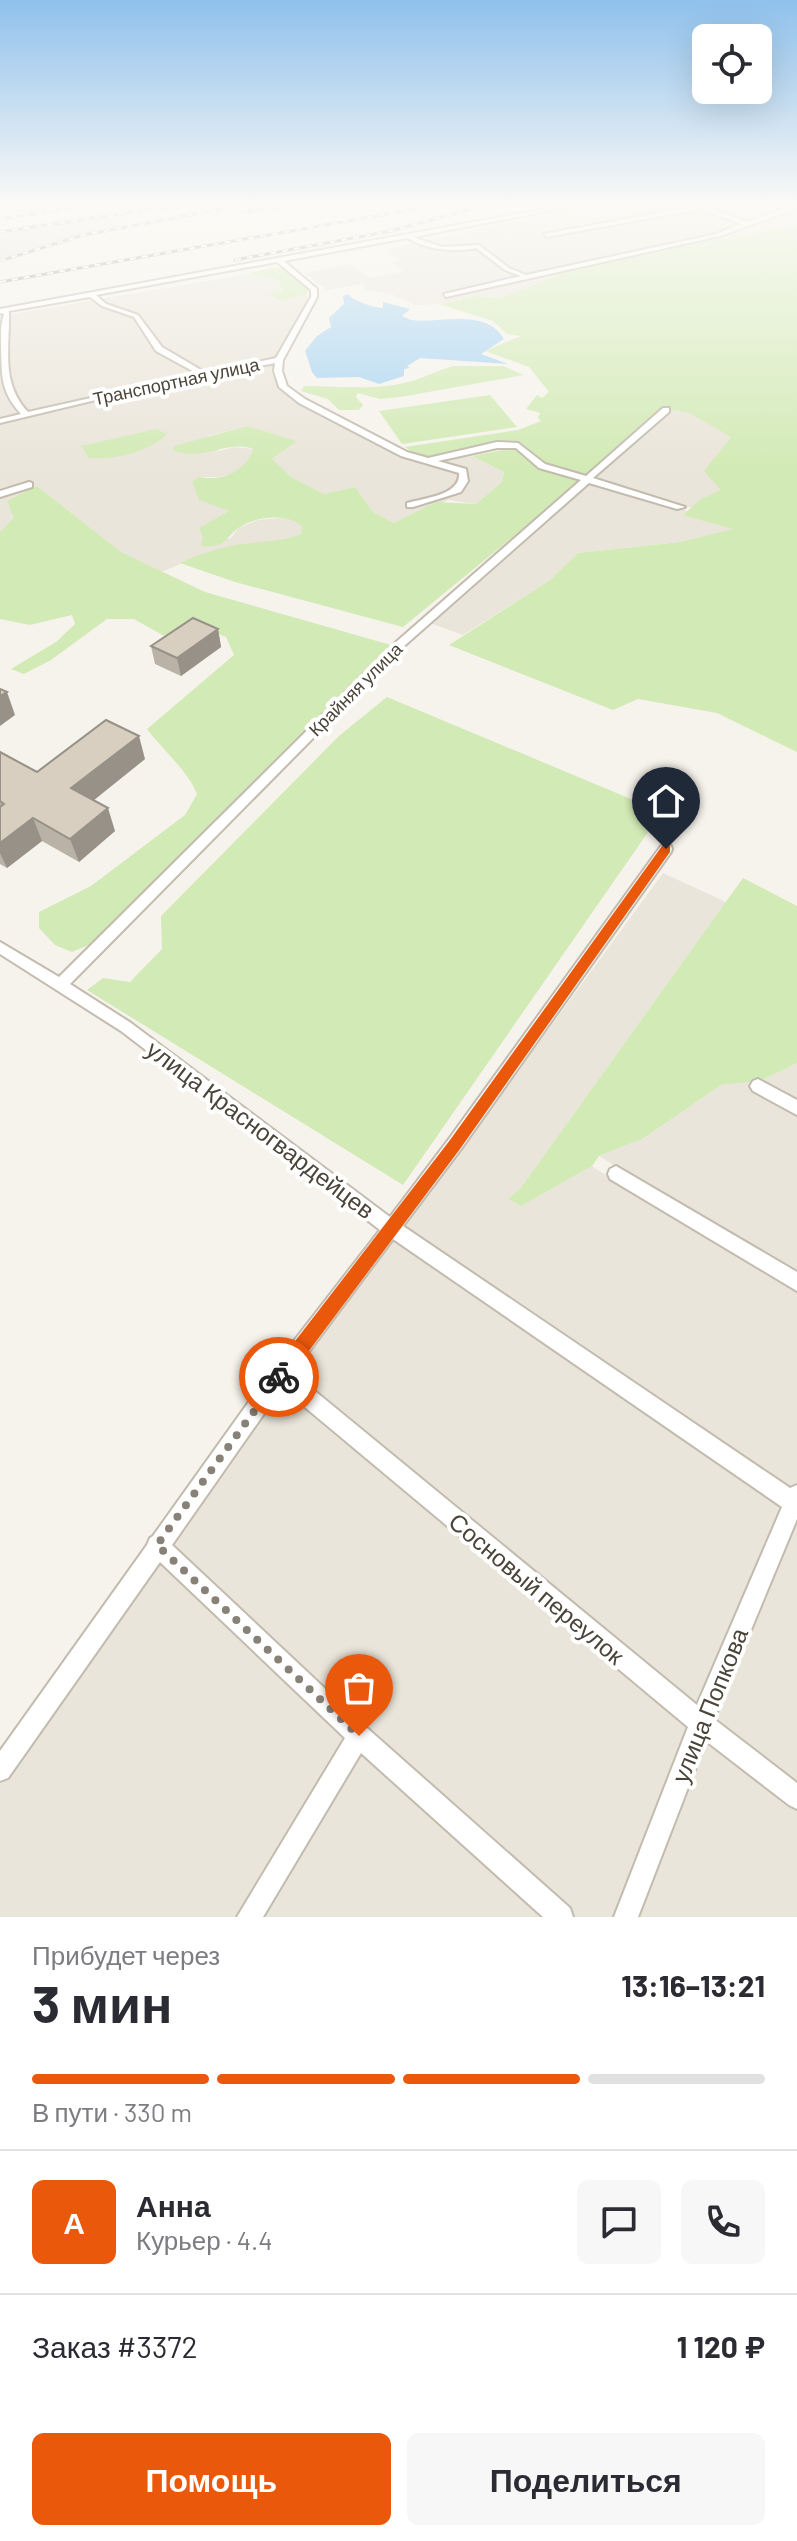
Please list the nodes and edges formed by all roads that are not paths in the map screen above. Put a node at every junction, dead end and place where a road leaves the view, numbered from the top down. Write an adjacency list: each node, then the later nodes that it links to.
1 (106, 292): 4 (street)
2 (314, 292): 7 (street, Транспортная улица)
3 (465, 292): 5 (street)
4 (92, 295): 6 (street); 8 (street)
5 (446, 295)
6 (3, 311): 10 (street)
7 (279, 360): 8 (street, Транспортная улица); 12 (street)
8 (204, 375): 10 (street, Транспортная улица)
9 (666, 410): 13 (street, Крайняя улица)
10 (27, 415): 11 (street, Транспортная улица)
11 (0, 421)
12 (427, 461): 13 (street); 16 (street)
13 (587, 480): 17 (street); 20 (street, Крайняя улица)
14 (29, 485): 15 (street)
15 (0, 494)
16 (410, 505)
17 (680, 507)
18 (666, 849): 24 (street)
19 (0, 947): 20 (street, улица Красногвардейцев)
20 (60, 985): 24 (street, улица Красногвардейцев)
21 (758, 1086): 22 (street)
22 (797, 1108)
23 (616, 1174): 25 (street)
24 (390, 1227): 26 (street); 27 (street, улица Красногвардейцев)
25 (797, 1282)
26 (280, 1375): 28 (street); 29 (street, Сосновый переулок)
27 (796, 1501): 29 (street, улица Попкова)
28 (157, 1545): 30 (street); 31 (street)
29 (701, 1723): 32 (street, Сосновый переулок); 35 (street, улица Попкова)
30 (359, 1736): 33 (street); 34 (street)
31 (0, 1770)
32 (797, 1797)
33 (249, 1917)
34 (561, 1917)
35 (626, 1917)

